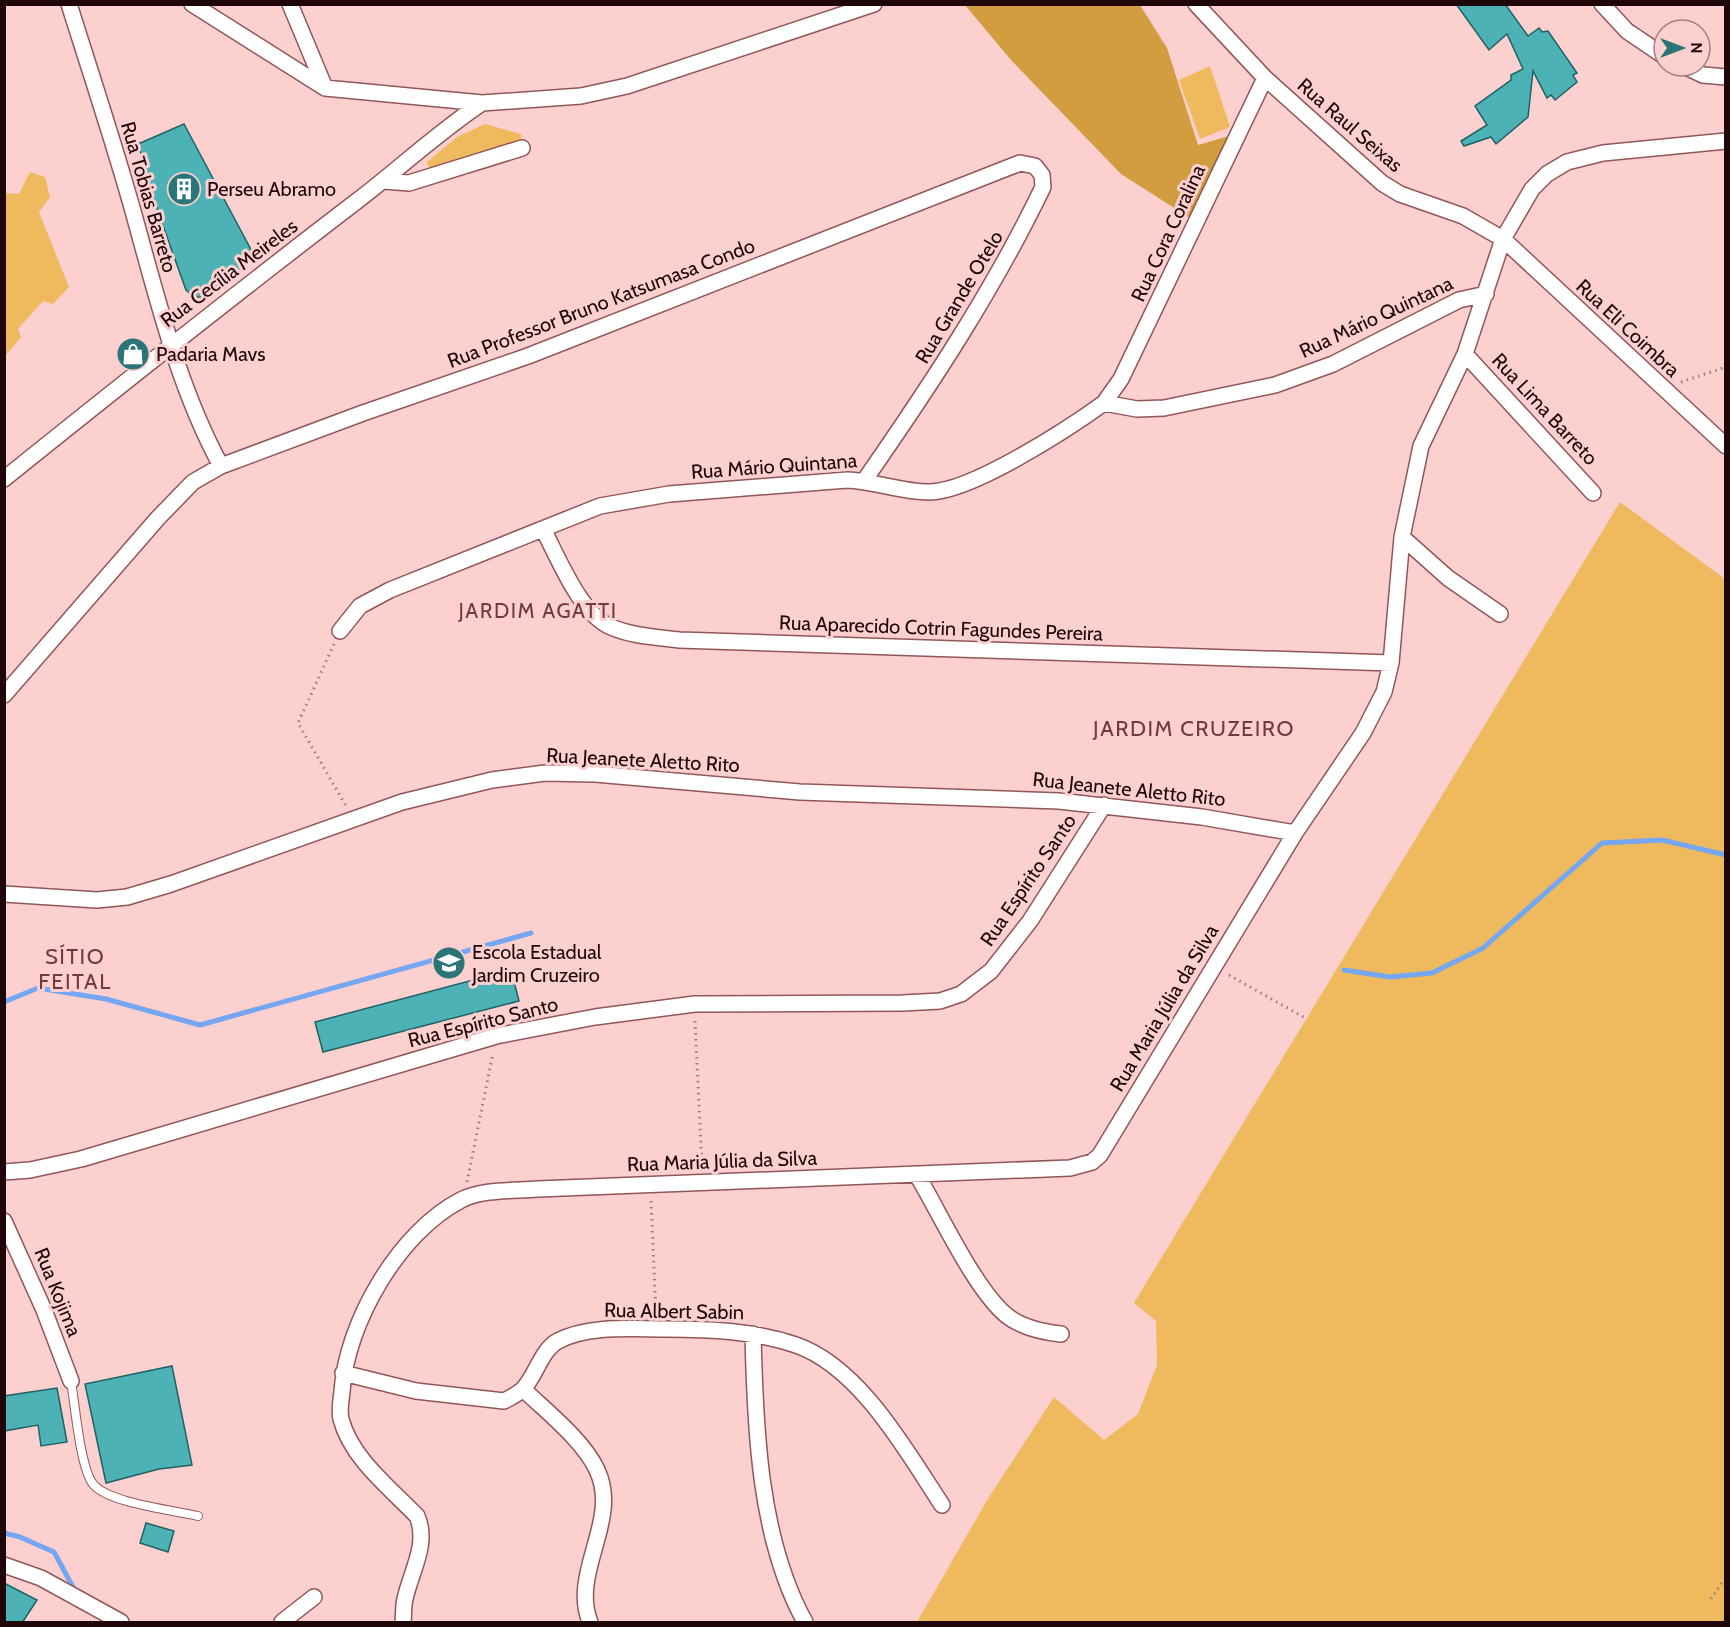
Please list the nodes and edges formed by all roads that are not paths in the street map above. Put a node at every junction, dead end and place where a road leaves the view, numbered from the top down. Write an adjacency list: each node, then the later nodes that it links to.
1 (69, 4): 17 (street, Rua Tobias Barreto)
2 (192, 4): 9 (street)
3 (290, 4): 9 (street)
4 (874, 4): 10 (street)
5 (1196, 4): 8 (street, Rua Raul Seixas)
6 (1602, 4): 7 (street)
7 (1652, 48)
8 (1265, 78): 15 (street, Rua Raul Seixas); 19 (street, Rua Cora Coralina)
9 (325, 88): 10 (street)
10 (482, 103): 14 (street, Rua Cecília Meireles)
11 (1725, 141): 15 (street, Rua Maria Júlia da Silva)
12 (522, 148): 14 (street)
13 (993, 174): 21 (street, Rua Professor Bruno Katsumasa Condo); 23 (street, Rua Grande Otelo)
14 (384, 181): 17 (street, Rua Cecília Meireles)
15 (1503, 239): 16 (street, Rua Maria Júlia da Silva); 20 (street, Rua Eli Coimbra)
16 (1486, 294): 18 (street, Rua Maria Júlia da Silva); 19 (street, Rua Mário Quintana)
17 (170, 345): 21 (street, Rua Tobias Barreto); 22 (street, Rua Cecília Meireles)
18 (1465, 354): 24 (street, Rua Lima Barreto); 26 (street, Rua Maria Júlia da Silva)
19 (1104, 404): 23 (street, Rua Mário Quintana)
20 (1725, 446)
21 (221, 466): 30 (street, Rua Professor Bruno Katsumasa Condo)
22 (4, 479)
23 (864, 481): 25 (street, Rua Mário Quintana)
24 (1593, 493)
25 (543, 529): 28 (street, Rua Mário Quintana); 29 (street, Rua Aparecido Cotrin Fagundes Pereira)
26 (1402, 537): 27 (street); 29 (street, Rua Maria Júlia da Silva)
27 (1500, 614)
28 (340, 632)
29 (1391, 663): 32 (street, Rua Maria Júlia da Silva)
30 (4, 695)
31 (1104, 805): 32 (street, Rua Jeanete Aletto Rito); 33 (street, Rua Jeanete Aletto Rito); 34 (street, Rua Espírito Santo)
32 (1295, 833): 35 (street, Rua Maria Júlia da Silva)
33 (4, 894)
34 (4, 1172)
35 (917, 1175): 38 (street); 39 (street, Rua Maria Júlia da Silva)
36 (4, 1221): 40 (street, Rua Kojima)
37 (753, 1334): 41 (street, Rua Albert Sabin); 42 (street, Rua Albert Sabin); 50 (street)
38 (1061, 1334)
39 (343, 1374): 41 (street, Rua Albert Sabin); 48 (street, Rua Maria Júlia da Silva)
40 (71, 1381): 43 (lane)
41 (523, 1389): 49 (street)
42 (942, 1505)
43 (198, 1516)
44 (4, 1565): 46 (street)
45 (314, 1597): 47 (street)
46 (121, 1623)
47 (282, 1623)
48 (403, 1623)
49 (590, 1623)
50 (805, 1623)

